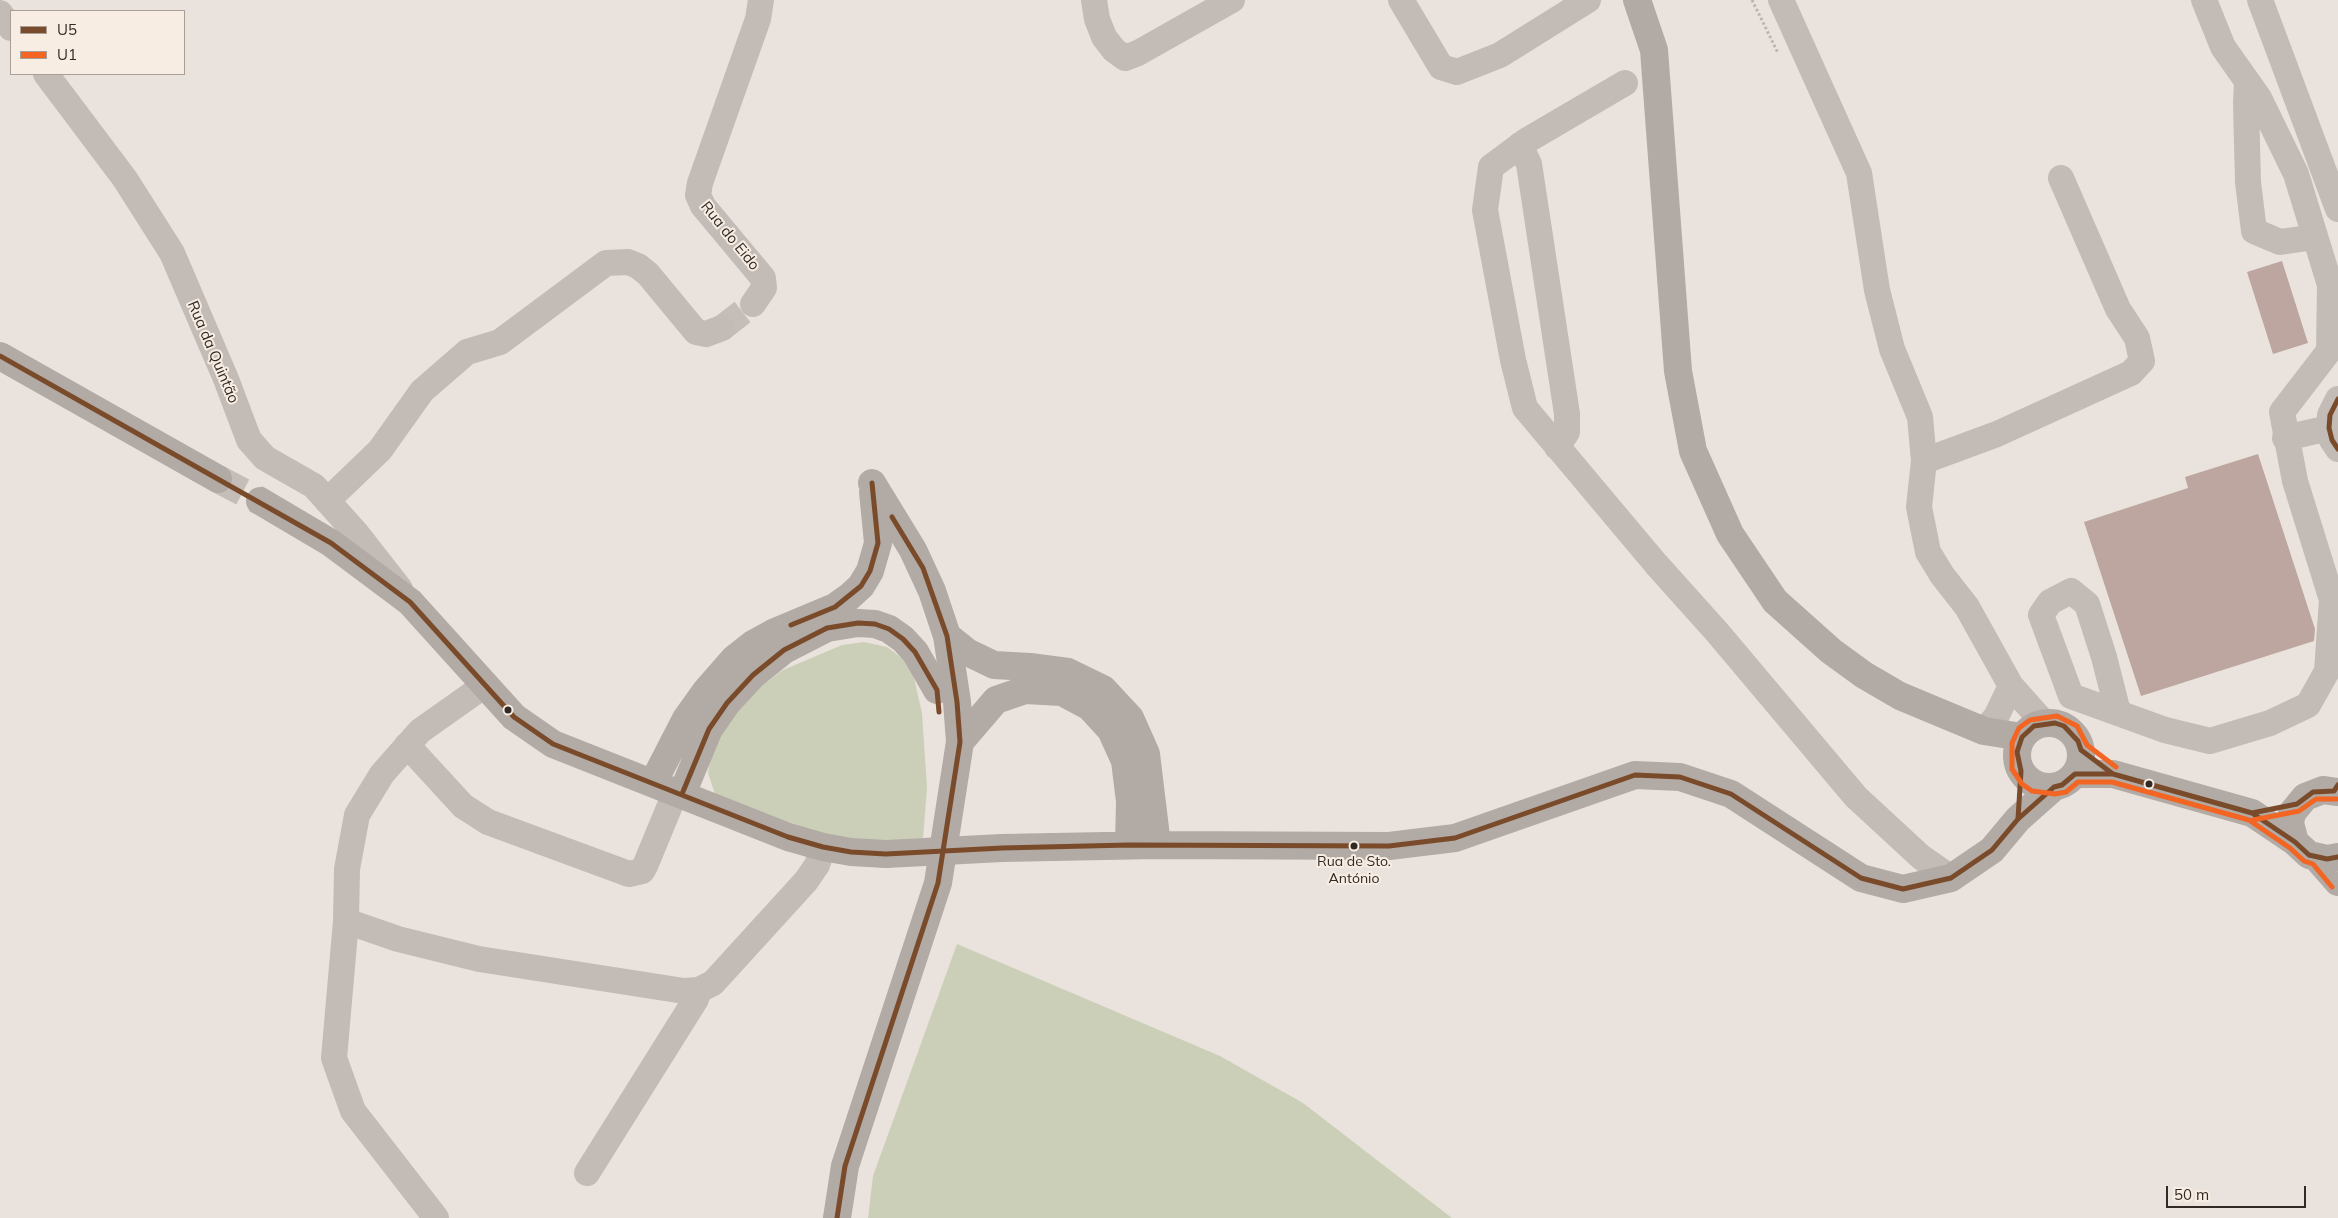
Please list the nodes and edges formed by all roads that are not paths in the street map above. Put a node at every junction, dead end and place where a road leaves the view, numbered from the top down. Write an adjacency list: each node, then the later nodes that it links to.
1 (761, 0): 19 (street, Rua do Eido)
2 (1094, 0): 3 (street)
3 (1232, 0)
4 (1401, 0): 9 (street)
5 (1637, 0): 37 (main road)
6 (1781, 0): 26 (street)
7 (2204, 0): 13 (street)
8 (2260, 0): 17 (street)
9 (1579, 2)
10 (0, 13): 11 (street)
11 (10, 27)
12 (47, 75): 29 (street, Rua da Quintão)
13 (2247, 82): 18 (street); 18 (street)
14 (1625, 83): 15 (street)
15 (1520, 145): 25 (street); 25 (street)
16 (2061, 178): 26 (street)
17 (2338, 209)
18 (2315, 237): 23 (street)
19 (753, 304)
20 (722, 328): 29 (street)
21 (0, 356): 27 (main road)
22 (2338, 399): 24 (street)
23 (2285, 438): 24 (street); 36 (street)
24 (2334, 438)
25 (1556, 447): 53 (street)
26 (1924, 461): 34 (street)
27 (218, 479)
28 (260, 501): 31 (main road)
29 (327, 501): 31 (street, Rua da Quintão)
30 (892, 517): 32 (main road); 35 (main road); 42 (main road)
31 (410, 602): 33 (main road)
32 (947, 636): 38 (main road); 50 (main road)
33 (485, 685): 39 (street); 42 (main road)
34 (2011, 686): 37 (street); 40 (street)
35 (937, 690): 42 (main road); 45 (main road)
36 (2118, 712)
37 (1984, 731): 40 (main road)
38 (960, 742): 45 (main road); 49 (main road)
39 (407, 745): 42 (street); 55 (street)
40 (2026, 745): 41 (main road); 41 (main road); 47 (main road)
41 (2070, 771): 46 (main road); 47 (main road)
42 (670, 789): 51 (main road)
43 (2337, 789): 44 (main road)
44 (2297, 804): 46 (main road); 48 (main road)
45 (949, 808): 59 (main road)
46 (2252, 813): 48 (main road)
47 (2018, 819): 53 (main road)
48 (2296, 842): 52 (main road)
49 (1129, 845): 50 (main road); 51 (main road, bridge)
50 (1156, 845): 53 (main road)
51 (823, 847): 56 (street)
52 (2328, 858): 54 (main road)
53 (1950, 878)
54 (2338, 882)
55 (346, 921): 56 (street); 58 (street)
56 (699, 990): 57 (street)
57 (587, 1173)
58 (436, 1218)
59 (838, 1218)

